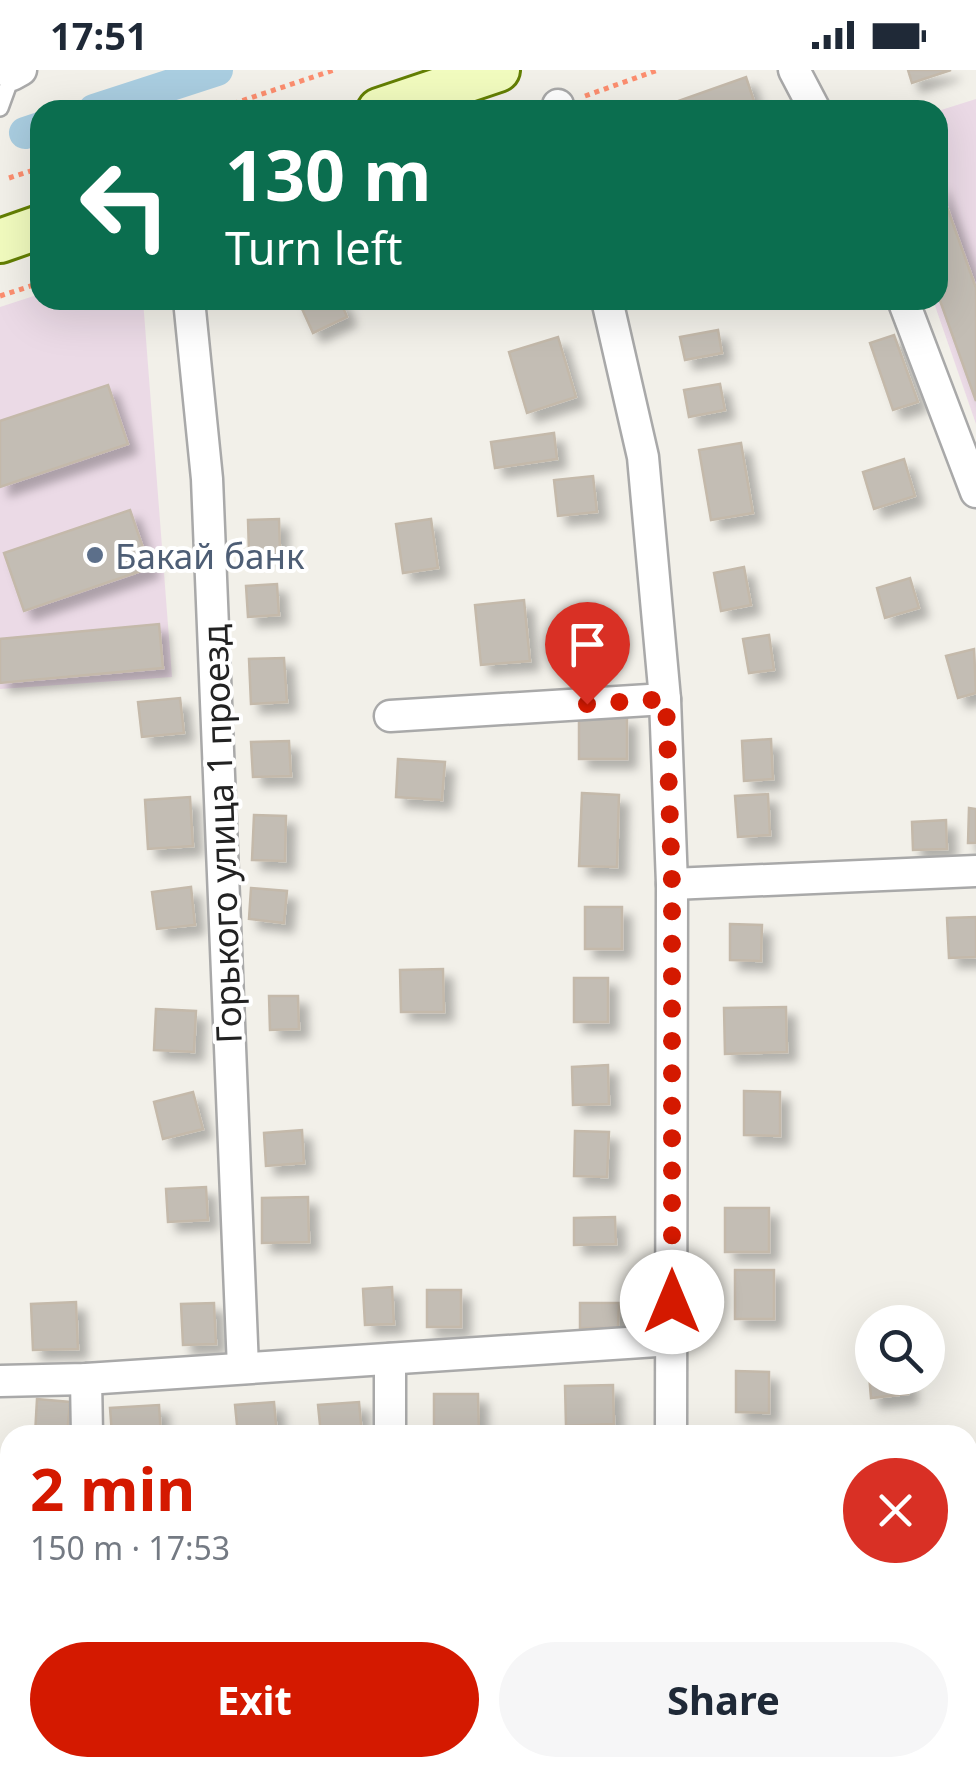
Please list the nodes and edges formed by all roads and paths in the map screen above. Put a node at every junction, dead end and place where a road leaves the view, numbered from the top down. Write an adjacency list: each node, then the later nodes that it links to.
1 (334, 70): 6 (path)
2 (498, 70): 7 (main road)
3 (658, 70): 8 (path)
4 (794, 70): 9 (street)
5 (13, 72): 10 (lane)
6 (244, 100)
7 (409, 100)
8 (579, 100)
9 (810, 100)
10 (0, 108)
11 (30, 171): 12 (path)
12 (8, 178)
13 (30, 231): 14 (main road)
14 (0, 242)
15 (30, 286): 16 (path)
16 (0, 296)
17 (189, 310): 27 (street, Горького улица 1 проезд)
18 (609, 310): 21 (street)
19 (907, 310): 20 (street)
20 (976, 492)
21 (666, 699): 22 (street); 24 (street)
22 (390, 716)
23 (976, 871): 24 (street)
24 (672, 884): 25 (street)
25 (672, 1340): 26 (street); 32 (street)
26 (390, 1359): 27 (street); 31 (street)
27 (243, 1368): 28 (street)
28 (86, 1379): 29 (street); 30 (street)
29 (0, 1381)
30 (87, 1425)
31 (390, 1425)
32 (672, 1425)

